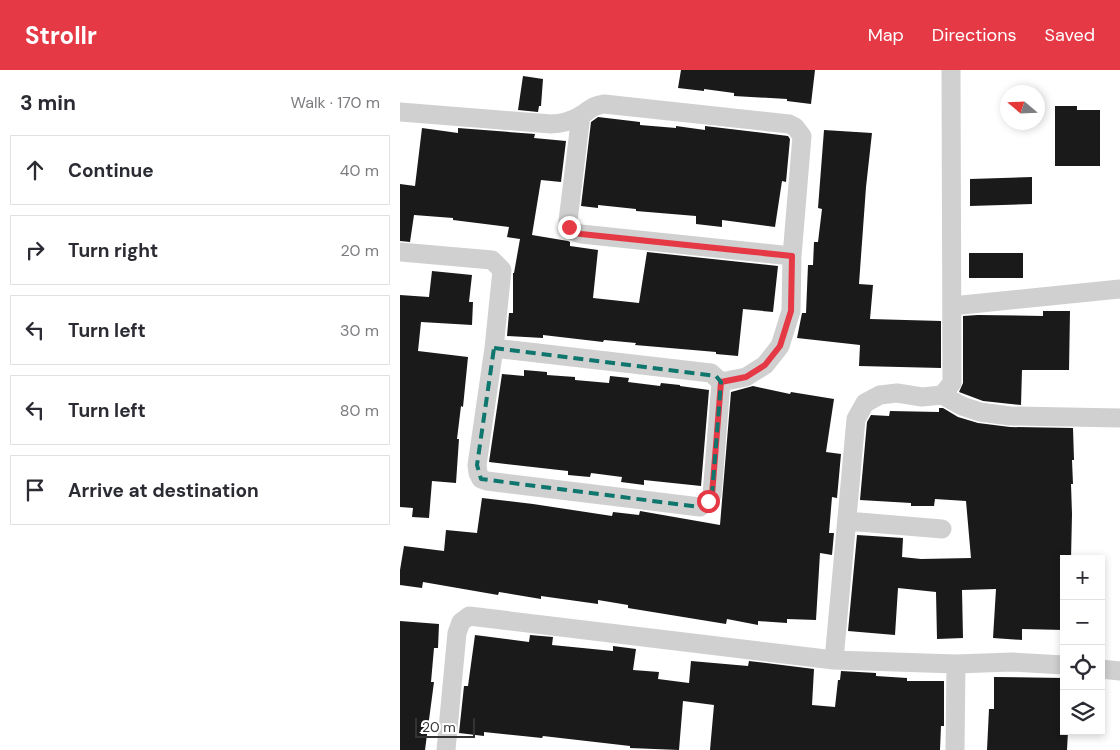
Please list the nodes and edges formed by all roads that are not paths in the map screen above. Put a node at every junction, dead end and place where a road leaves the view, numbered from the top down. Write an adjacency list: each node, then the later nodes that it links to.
1 (951, 70): 7 (street)
2 (400, 112): 3 (street)
3 (581, 116): 5 (street); 5 (street)
4 (400, 252): 8 (street)
5 (792, 256): 9 (street)
6 (1120, 289): 7 (street)
7 (952, 306): 10 (street)
8 (494, 348): 9 (street); 9 (street)
9 (721, 382)
10 (942, 395): 11 (street); 12 (street)
11 (1120, 418)
12 (847, 521): 13 (street); 14 (street)
13 (942, 530)
14 (834, 660): 15 (street); 19 (street)
15 (956, 664): 16 (street); 20 (street)
16 (1060, 666)
17 (1105, 669): 18 (street)
18 (1120, 671)
19 (446, 750)
20 (955, 750)

